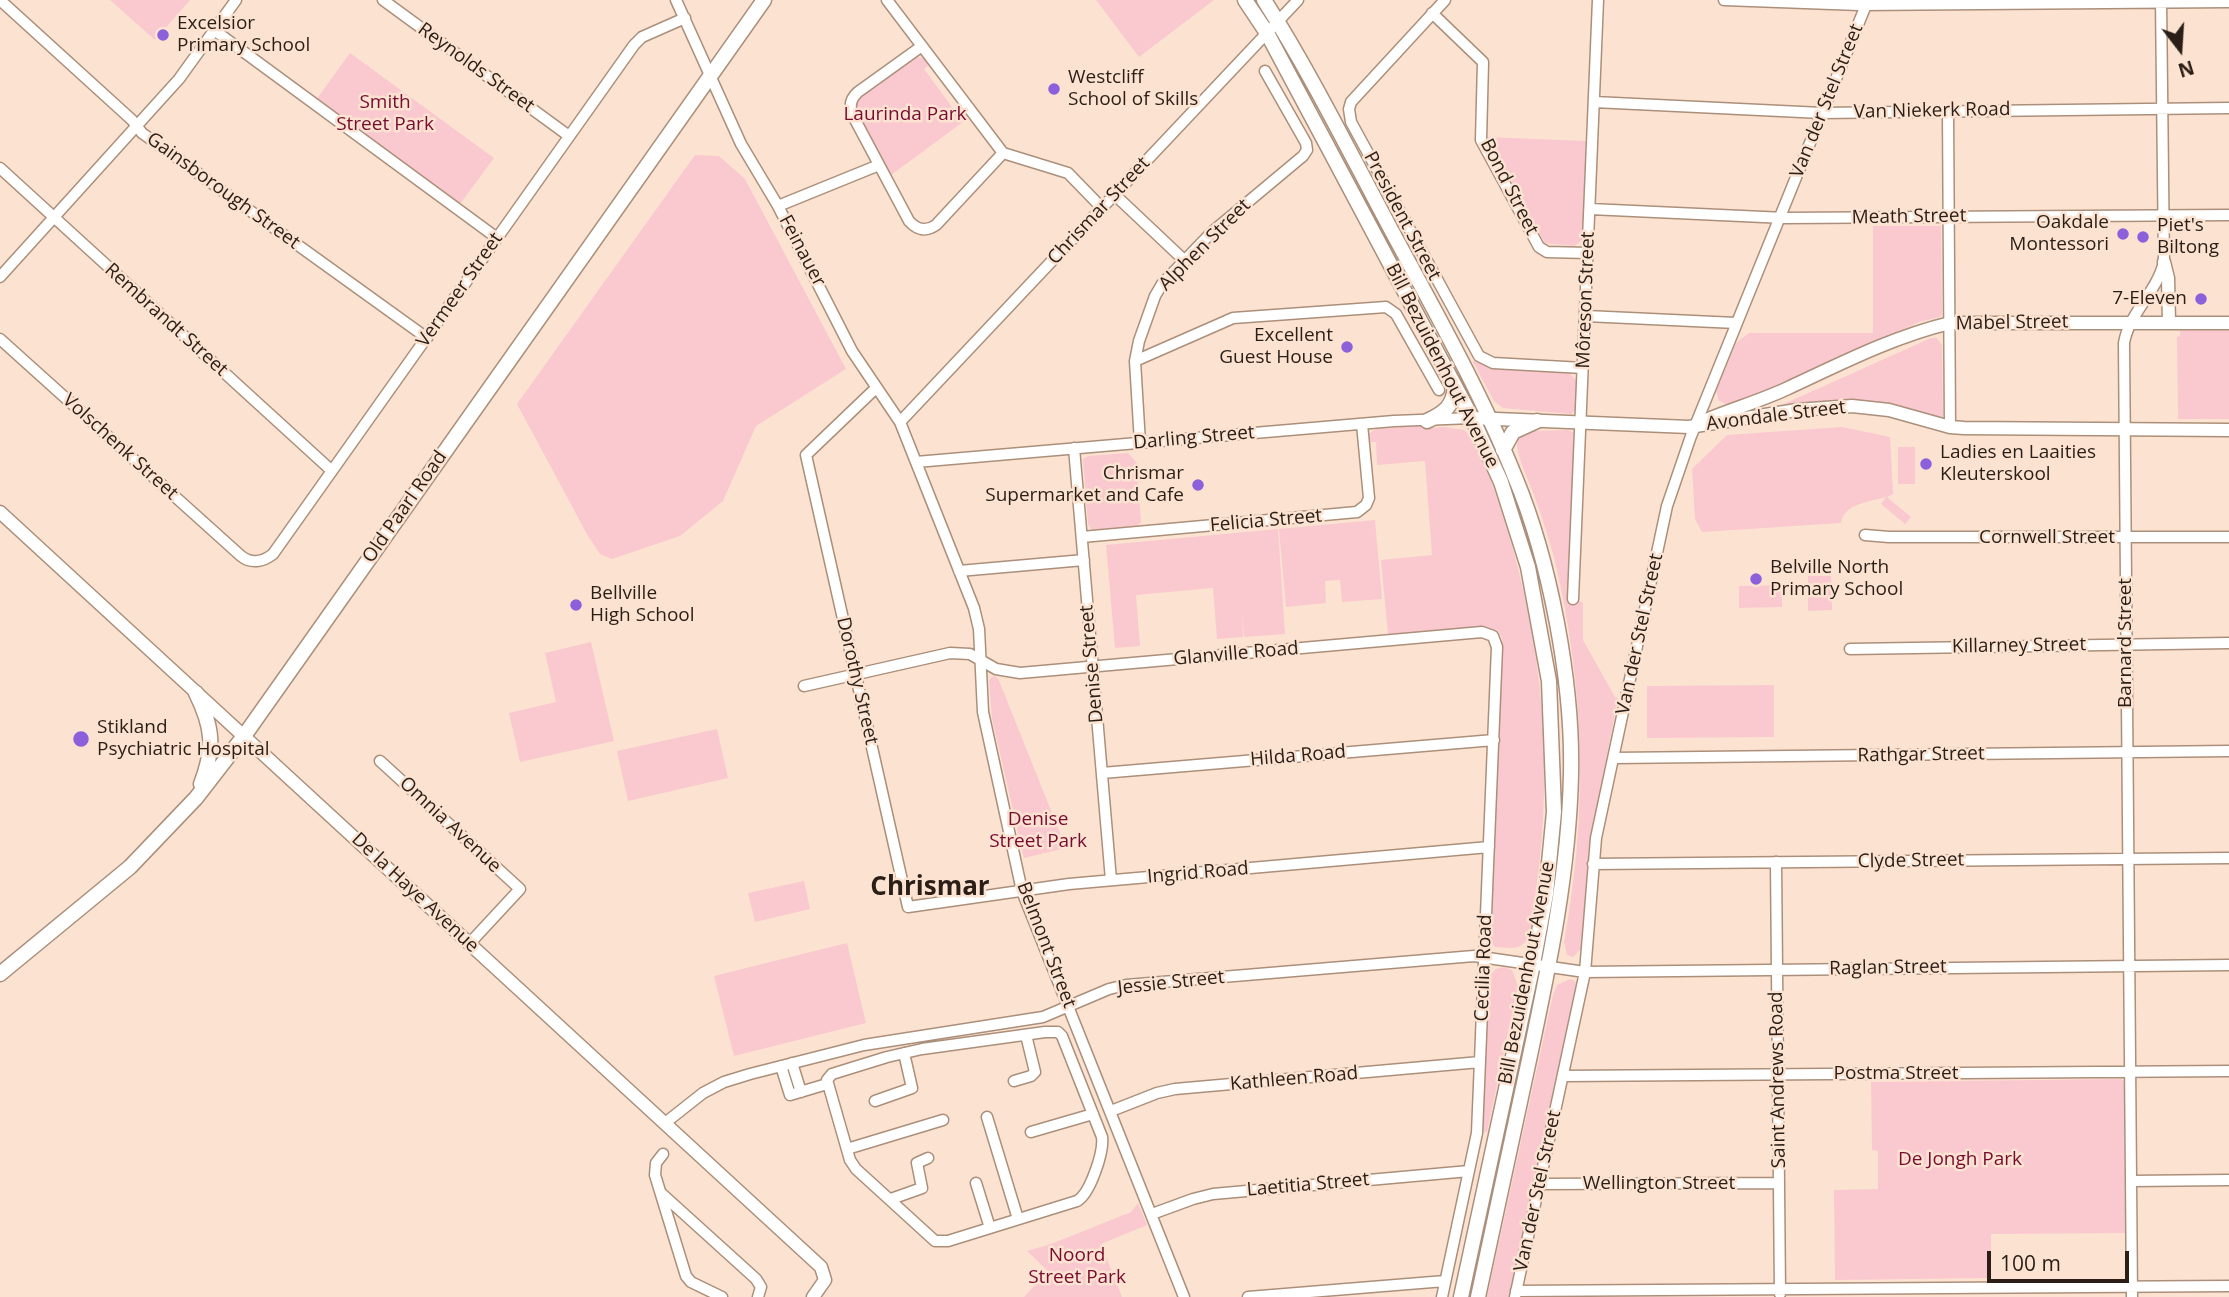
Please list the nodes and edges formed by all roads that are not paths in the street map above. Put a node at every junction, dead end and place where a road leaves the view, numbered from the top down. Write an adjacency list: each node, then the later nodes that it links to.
1 (0, 0): 31 (street, Gainsborough Street)
2 (236, 0): 21 (street)
3 (383, 0): 17 (street, Reynolds Street)
4 (405, 0): 17 (street)
5 (676, 0): 19 (street, Feinauer)
6 (764, 0): 25 (main road, Old Paarl Road)
7 (887, 0): 23 (street)
8 (1245, 0): 22 (main road, Bill Bezuidenhout Avenue)
9 (1264, 0): 20 (main road, Bill Bezuidenhout Avenue)
10 (1298, 0): 20 (street, Chrismar Street)
11 (1445, 0): 18 (street, President Street)
12 (1598, 0): 26 (street, Môreson Street)
13 (1724, 0): 15 (street)
14 (2161, 1): 15 (street); 16 (street); 28 (street, Barnard Street)
15 (1868, 2): 30 (street, Van der Stel Street)
16 (2229, 2)
17 (397, 10): 32 (street, Reynolds Street)
18 (1433, 13): 46 (street, Bond Street); 59 (street, President Street)
19 (685, 18): 25 (street, Feinauer); 32 (street, Vermeer Street)
20 (1278, 22): 22 (street, Chrismar Street); 64 (main road, Bill Bezuidenhout Avenue)
21 (214, 30): 31 (street); 45 (street)
22 (1267, 33): 36 (street, Chrismar Street); 60 (main road, Bill Bezuidenhout Avenue)
23 (922, 46): 33 (street); 34 (street)
24 (1265, 71): 47 (street, Alphen Street)
25 (712, 76): 37 (street, Feinauer); 97 (main road, Old Paarl Road)
26 (1594, 102): 30 (street, Van Niekerk Road); 39 (street, Môreson Street)
27 (2229, 108): 28 (street, Van Niekerk Road)
28 (2162, 109): 29 (street, Van Niekerk Road); 40 (street, Barnard Street)
29 (1948, 111): 30 (street, Van Niekerk Road); 44 (street)
30 (1822, 113): 43 (street, Van der Stel Street)
31 (136, 126): 42 (street); 56 (street, Gainsborough Street)
32 (569, 136): 45 (street, Vermeer Street)
33 (1003, 153): 34 (street); 38 (street)
34 (879, 165): 37 (street)
35 (0, 169): 42 (street, Rembrandt Street)
36 (1115, 195): 38 (street, Chrismar Street); 47 (street)
37 (778, 206): 61 (street, Feinauer)
38 (1102, 208): 67 (street, Chrismar Street)
39 (1590, 209): 43 (street, Meath Street); 46 (street, Môreson Street)
40 (2163, 215): 41 (street, Meath Street); 44 (street, Meath Street); 48 (street, Barnard Street)
41 (2229, 215)
42 (54, 217): 49 (street); 78 (street, Rembrandt Street)
43 (1780, 217): 44 (street, Meath Street); 52 (street, Van der Stel Street)
44 (1949, 217): 53 (street)
45 (497, 238): 56 (street, Vermeer Street)
46 (1588, 253): 50 (street, Môreson Street)
47 (1185, 261): 58 (street, Alphen Street)
48 (2164, 262): 51 (street, Barnard Street); 54 (street)
49 (0, 277)
50 (1586, 316): 52 (street); 59 (street, Môreson Street)
51 (2131, 322): 53 (street, Mabel Street); 54 (street, Mabel Street); 73 (street, Barnard Street)
52 (1736, 323): 70 (street, Van der Stel Street)
53 (1950, 323): 70 (street, Mabel Street); 71 (street)
54 (2169, 323): 55 (street, Mabel Street)
55 (2229, 323)
56 (427, 338): 78 (street, Vermeer Street)
57 (0, 339): 84 (street, Volschenk Street)
58 (1135, 361): 62 (street); 74 (street, Alphen Street)
59 (1583, 368): 68 (street, Môreson Street)
60 (1455, 387): 63 (main road, Bill Bezuidenhout Avenue); 65 (main road)
61 (876, 388): 67 (street, Feinauer); 94 (street, Dorothy Street)
62 (1439, 390)
63 (1472, 418): 64 (street, Avondale Street); 65 (street, Darling Street); 115 (main road, Bill Bezuidenhout Avenue)
64 (1489, 419): 66 (street, Avondale Street); 76 (main road, Bill Bezuidenhout Avenue)
65 (1427, 421): 69 (street, Darling Street)
66 (1537, 421): 68 (street, Avondale Street); 76 (main road)
67 (900, 422): 77 (street, Belmont Street)
68 (1581, 423): 70 (street, Avondale Street); 87 (street, Môreson Street)
69 (1362, 424): 74 (street, Darling Street); 81 (street, Felicia Street)
70 (1694, 425): 71 (street, Avondale Street); 101 (street, Van der Stel Street)
71 (1950, 427): 73 (street, Avondale Street)
72 (2229, 429): 73 (street, Avondale Street)
73 (2124, 430): 83 (street, Barnard Street)
74 (1140, 443): 75 (street, Darling Street)
75 (1074, 448): 77 (street, Darling Street); 81 (street, Denise Street)
76 (1503, 450): 117 (main road, Bill Bezuidenhout Avenue)
77 (916, 462): 86 (street, Belmont Street)
78 (332, 471): 84 (street, Vermeer Street)
79 (0, 512): 96 (street, De la Haye Avenue)
80 (1866, 535): 83 (street, Cornwell Street)
81 (1082, 537): 85 (street, Denise Street)
82 (2229, 537): 83 (street, Cornwell Street)
83 (2125, 538): 90 (street, Barnard Street)
84 (241, 556)
85 (1084, 560): 86 (street); 93 (street, Denise Street)
86 (959, 570): 92 (street, Belmont Street)
87 (1573, 599)
88 (1493, 636): 93 (street, Glanville Road); 98 (street, Cecilia Road)
89 (2229, 643): 90 (street, Killarney Street)
90 (2126, 644): 91 (street, Killarney Street); 100 (street, Barnard Street)
91 (1850, 649)
92 (980, 660): 93 (street, Glanville Road); 94 (street, Glanville Road); 111 (street, Belmont Street)
93 (1092, 666): 103 (street, Denise Street)
94 (856, 674): 95 (street, Glanville Road); 112 (street, Dorothy Street)
95 (804, 686)
96 (196, 693): 97 (street, De la Haye Avenue); 104 (main road)
97 (244, 736): 104 (main road, Old Paarl Road); 113 (street, De la Haye Avenue)
98 (1494, 740): 103 (street, Hilda Road); 105 (street, Cecilia Road)
99 (2229, 751): 100 (street, Rathgar Street)
100 (2127, 752): 101 (street, Rathgar Street); 107 (street, Barnard Street)
101 (1614, 758): 109 (street, Van der Stel Street)
102 (380, 761): 113 (street, Omnia Avenue)
103 (1102, 773): 110 (street, Denise Street)
104 (196, 798): 121 (main road, Old Paarl Road)
105 (1489, 847): 110 (street, Ingrid Road); 114 (street, Cecilia Road)
106 (2229, 858): 107 (street, Clyde Street)
107 (2127, 859): 108 (street, Clyde Street); 118 (street, Barnard Street)
108 (1776, 862): 109 (street, Clyde Street); 119 (street, Saint Andrews Road)
109 (1593, 864): 120 (street, Van der Stel Street)
110 (1111, 880): 111 (street, Ingrid Road)
111 (1022, 891): 112 (street, Ingrid Road); 122 (street, Belmont Street)
112 (908, 907)
113 (469, 944): 138 (street, De la Haye Avenue)
114 (1485, 956): 115 (street, Jessie Street); 122 (street, Jessie Street); 125 (street, Cecilia Road)
115 (1533, 964): 117 (street, Jessie Street); 165 (main road, Bill Bezuidenhout Avenue)
116 (2229, 965): 118 (street, Raglan Street)
117 (1548, 967): 120 (street, Raglan Street); 166 (main road, Bill Bezuidenhout Avenue)
118 (2129, 967): 119 (street, Raglan Street); 127 (street, Barnard Street)
119 (1777, 970): 120 (street, Raglan Street); 129 (street, Saint Andrews Road)
120 (1586, 972): 130 (street, Van der Stel Street)
121 (0, 974)
122 (1070, 1007): 128 (street, Jessie Street); 134 (street, Belmont Street)
123 (1026, 1035): 124 (street); 131 (street); 135 (street)
124 (904, 1053): 132 (street); 133 (street)
125 (1480, 1062): 134 (street, Kathleen Road); 143 (street, Cecilia Road)
126 (2229, 1071): 127 (street, Postma Street)
127 (2131, 1072): 129 (street, Postma Street); 145 (street, Barnard Street)
128 (789, 1073): 132 (street); 138 (street, Jessie Street)
129 (1778, 1075): 130 (street, Postma Street); 147 (street, Saint Andrews Road)
130 (1563, 1076): 148 (street, Van der Stel Street)
131 (1014, 1081)
132 (827, 1084): 140 (street)
133 (875, 1101)
134 (1111, 1111): 151 (street, Belmont Street)
135 (1093, 1114): 139 (street); 152 (street)
136 (987, 1117): 152 (street)
137 (943, 1120): 140 (street)
138 (665, 1123): 162 (street, De la Haye Avenue)
139 (1031, 1132)
140 (847, 1149): 150 (street)
141 (663, 1154): 149 (street)
142 (928, 1158): 150 (street)
143 (1469, 1171): 151 (street, Laetitia Street); 154 (street, Cecilia Road)
144 (2229, 1180): 145 (street)
145 (2131, 1181): 156 (street, Barnard Street)
146 (976, 1183): 153 (street)
147 (1779, 1183): 148 (street, Wellington Street); 158 (street, Saint Andrews Road)
148 (1539, 1184): 157 (street, Van der Stel Street)
149 (661, 1193): 160 (street); 161 (street)
150 (891, 1199): 153 (street)
151 (1152, 1214): 163 (street, Belmont Street)
152 (1018, 1219): 153 (street)
153 (990, 1228)
154 (1445, 1281): 159 (street); 164 (street, Cecilia Road)
155 (2229, 1286): 156 (street)
156 (2132, 1292): 158 (street)
157 (1516, 1294): 158 (street)
158 (1780, 1294)
159 (1252, 1296)
160 (722, 1297)
161 (758, 1297)
162 (813, 1297)
163 (1184, 1297)
164 (1442, 1297)
165 (1461, 1297)
166 (1478, 1297)

